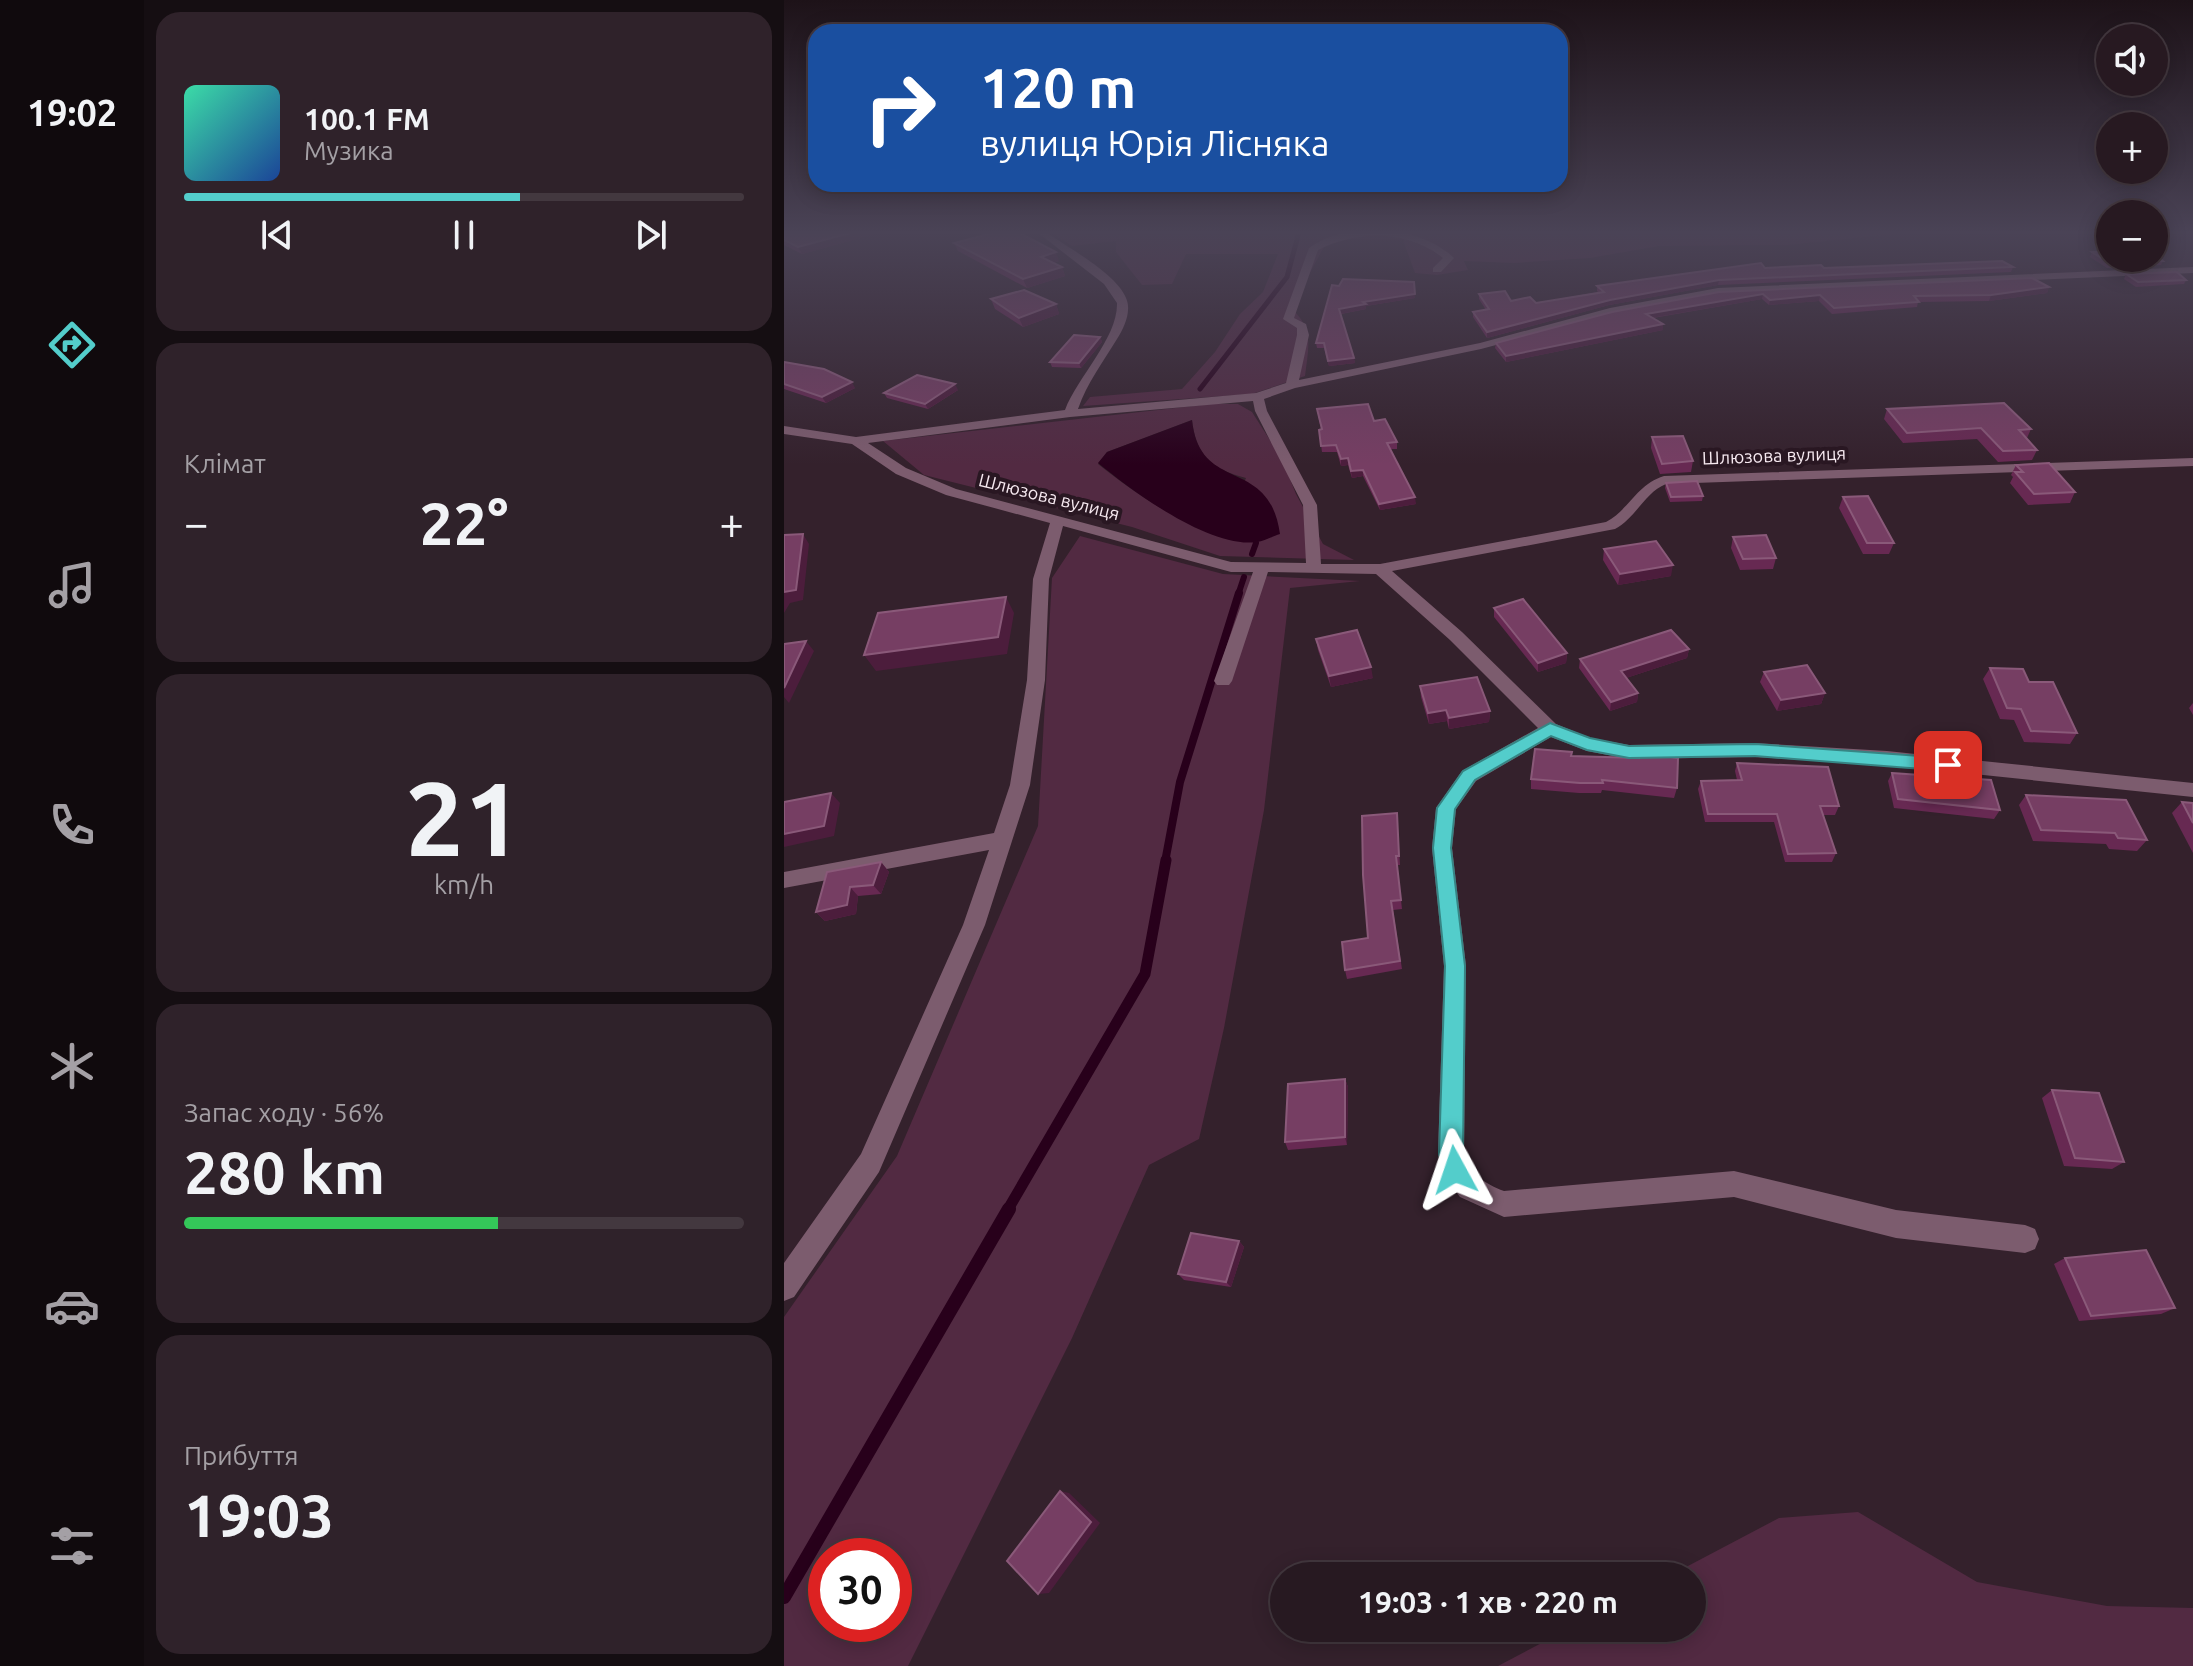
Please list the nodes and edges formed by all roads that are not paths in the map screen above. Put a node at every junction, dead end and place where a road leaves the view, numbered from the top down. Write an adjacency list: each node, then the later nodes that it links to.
1 (1122, 310): 6 (street)
2 (1291, 310): 4 (street)
3 (1617, 310): 4 (street)
4 (1292, 385): 5 (street)
5 (1258, 397): 6 (street); 12 (street)
6 (1070, 413): 8 (street)
7 (784, 430): 8 (street, Шлюзова вулиця)
8 (856, 441): 10 (street, Шлюзова вулиця)
9 (2193, 462): 13 (street, Шлюзова вулиця)
10 (1057, 522): 11 (street, Шлюзова вулиця); 17 (street)
11 (1262, 568): 12 (street, Шлюзова вулиця); 14 (street)
12 (1314, 568): 13 (street, Шлюзова вулиця)
13 (1380, 569): 15 (street)
14 (1223, 681)
15 (1550, 729): 16 (street); 19 (street)
16 (2193, 790)
17 (1004, 839): 18 (street); 20 (street)
18 (784, 880)
19 (2025, 1239)
20 (784, 1287)

